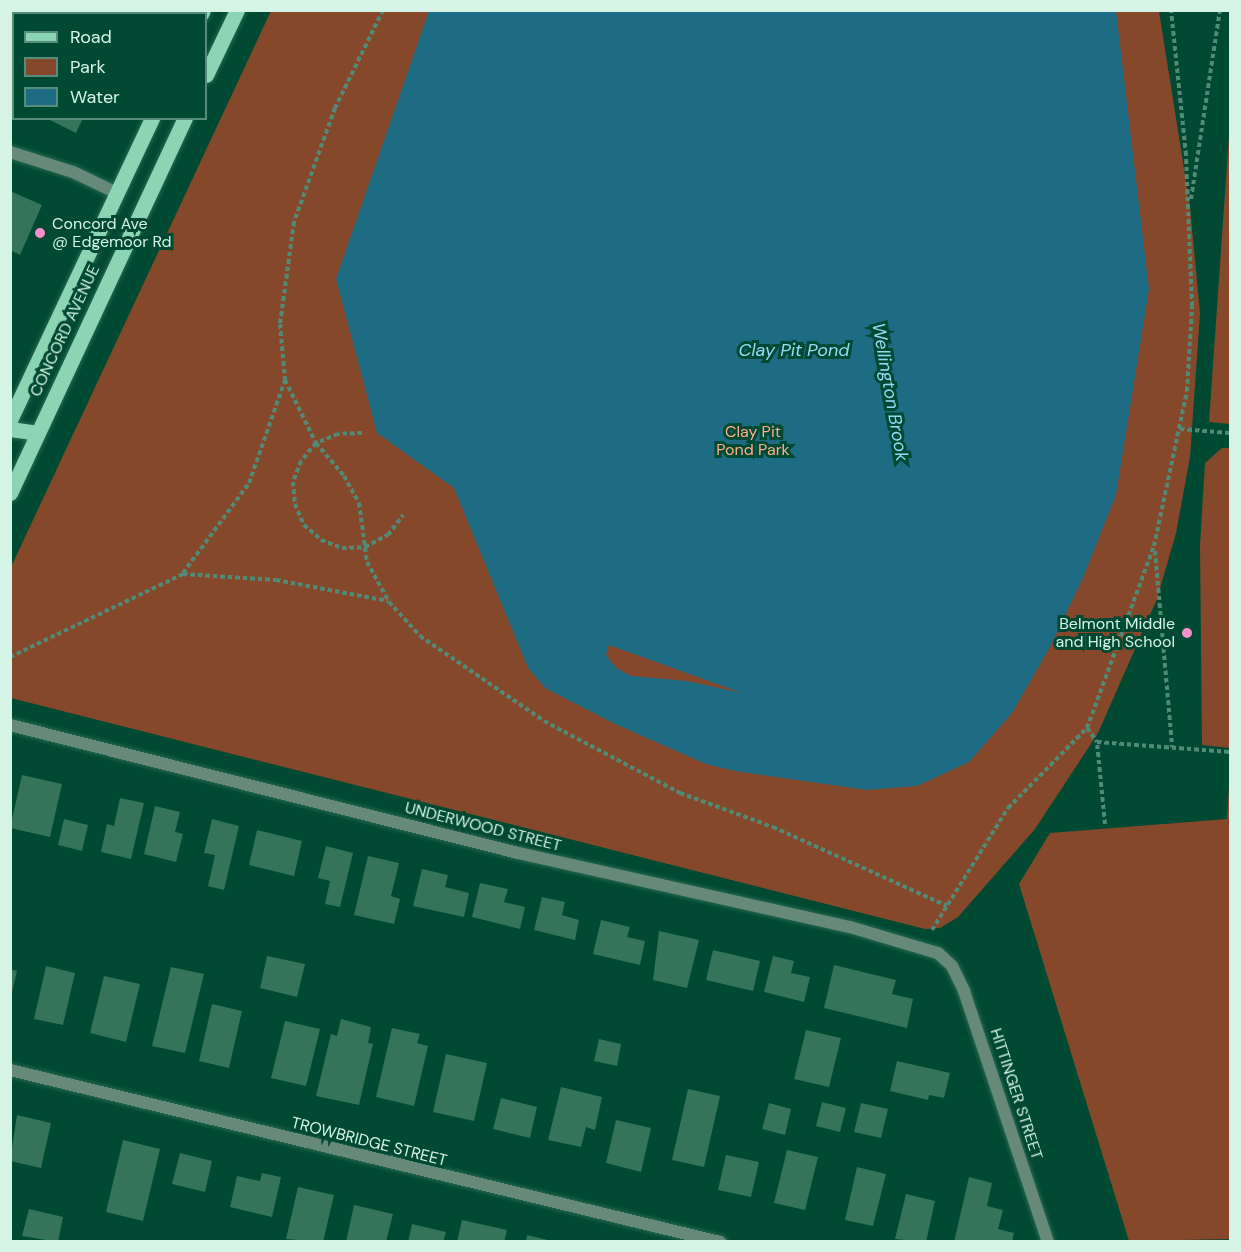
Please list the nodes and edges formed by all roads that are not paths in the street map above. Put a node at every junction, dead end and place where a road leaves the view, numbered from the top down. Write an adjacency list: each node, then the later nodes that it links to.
1 (237, 10): 2 (main road)
2 (207, 73)
3 (151, 120): 6 (main road, CONCORD AVENUE)
4 (184, 120): 7 (main road, CONCORD AVENUE)
5 (10, 152): 6 (street)
6 (117, 194): 7 (main road); 8 (main road, CONCORD AVENUE)
7 (142, 206): 10 (main road, CONCORD AVENUE)
8 (10, 420)
9 (10, 429): 10 (main road)
10 (38, 433): 11 (main road, CONCORD AVENUE)
11 (10, 493)
12 (10, 725): 13 (street, UNDERWOOD STREET)
13 (947, 959): 16 (street, HITTINGER STREET)
14 (10, 1070): 15 (street, TROWBRIDGE STREET)
15 (720, 1242)
16 (1048, 1242)

